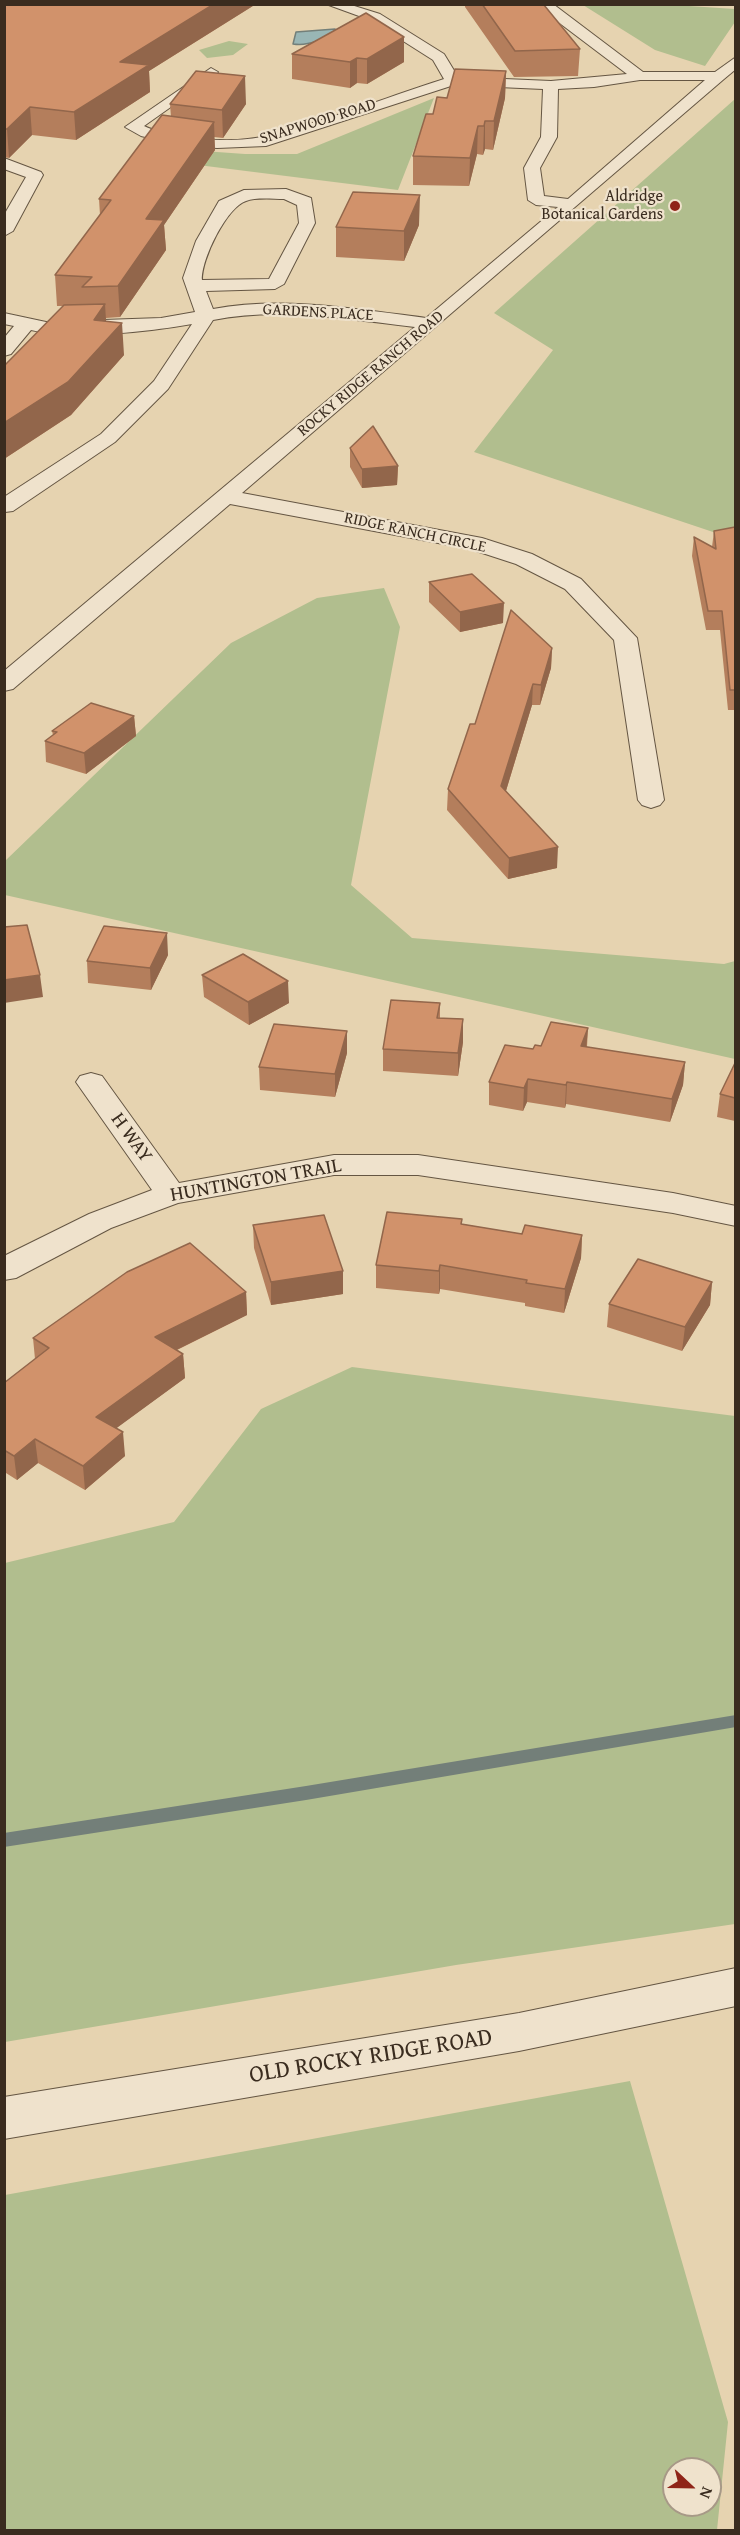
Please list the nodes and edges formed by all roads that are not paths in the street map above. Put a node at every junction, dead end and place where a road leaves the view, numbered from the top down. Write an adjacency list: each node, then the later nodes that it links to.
1 (332, 4): 6 (street)
2 (546, 6): 5 (street)
3 (735, 61): 7 (street, ROCKY RIDGE RANCH ROAD)
4 (211, 72): 6 (street, SNAPWOOD ROAD)
5 (646, 76): 7 (street); 8 (street)
6 (453, 81): 8 (street)
7 (713, 81): 10 (street, ROCKY RIDGE RANCH ROAD)
8 (551, 85): 10 (street)
9 (4, 163): 11 (street)
10 (572, 204): 16 (street, ROCKY RIDGE RANCH ROAD)
11 (4, 231)
12 (195, 286): 12 (street, GARDENS PLACE); 13 (street, GARDENS PLACE)
13 (206, 316): 15 (street, GARDENS PLACE); 16 (street, GARDENS PLACE); 19 (street)
14 (4, 318): 15 (street, GARDENS PLACE)
15 (27, 323): 17 (street)
16 (431, 324): 18 (street, ROCKY RIDGE RANCH ROAD)
17 (4, 350)
18 (227, 497): 20 (street, ROCKY RIDGE RANCH ROAD); 21 (street, RIDGE RANCH CIRCLE)
19 (5, 506)
20 (4, 684)
21 (651, 800)
22 (91, 1082): 23 (street, H WAY)
23 (171, 1194): 24 (street, HUNTINGTON TRAIL); 25 (street, HUNTINGTON TRAIL)
24 (735, 1216)
25 (4, 1270)
26 (735, 1987): 27 (street, OLD ROCKY RIDGE ROAD)
27 (4, 2118)

